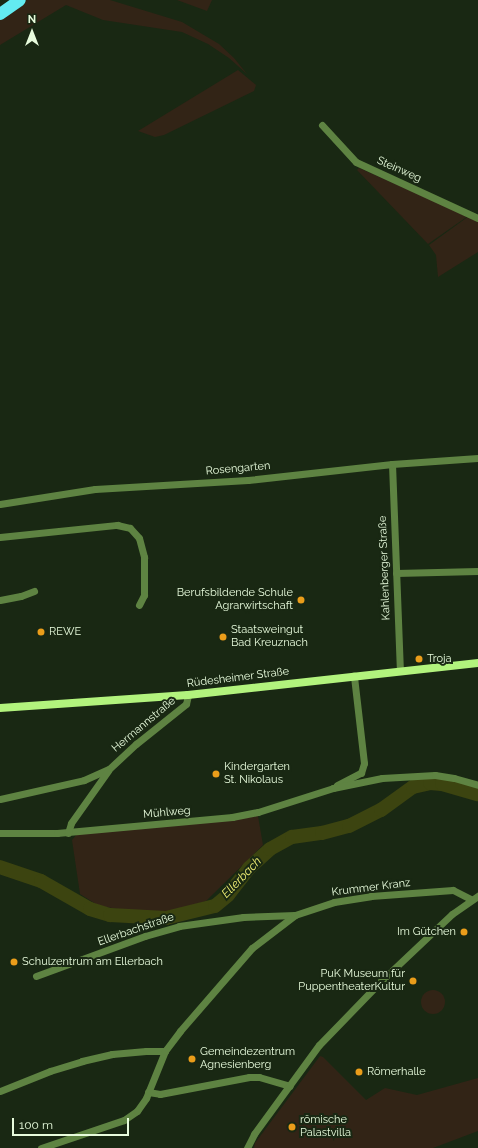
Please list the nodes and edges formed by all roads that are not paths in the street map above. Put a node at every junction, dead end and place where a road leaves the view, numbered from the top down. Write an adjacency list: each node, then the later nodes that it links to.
1 (20, 0): 2 (highway)
2 (0, 14)
3 (322, 125): 4 (street, Steinweg)
4 (478, 218)
5 (478, 458): 6 (street, Rosengarten)
6 (392, 464): 7 (street, Rosengarten); 10 (street, Kahlenberger Straße)
7 (0, 504)
8 (0, 537): 13 (street)
9 (478, 571): 10 (street)
10 (396, 573): 15 (street, Kahlenberger Straße)
11 (34, 591): 12 (street)
12 (0, 600)
13 (139, 605)
14 (478, 663): 15 (street, Rüdesheimer Straße)
15 (400, 671): 16 (street, Rüdesheimer Straße)
16 (354, 676): 17 (street, Rüdesheimer Straße); 21 (street, Mühlweg)
17 (188, 695): 18 (street, Rüdesheimer Straße); 19 (street, Hermannstraße)
18 (0, 708)
19 (109, 769): 22 (street, Hermannstraße); 24 (street, Hermannstraße)
20 (478, 785): 21 (street, Mühlweg)
21 (333, 788): 24 (street, Mühlweg)
22 (0, 799)
23 (0, 833): 24 (street, Mühlweg)
24 (68, 833)
25 (475, 897): 26 (street, Krummer Kranz); 29 (street)
26 (295, 915): 27 (street, Ellerbachstraße); 28 (street, Krummer Kranz)
27 (36, 976)
28 (165, 1051): 30 (street); 31 (street, Krummer Kranz)
29 (290, 1086): 31 (street); 33 (street)
30 (0, 1090)
31 (148, 1092): 32 (street, Krummer Kranz)
32 (41, 1148)
33 (247, 1148)

